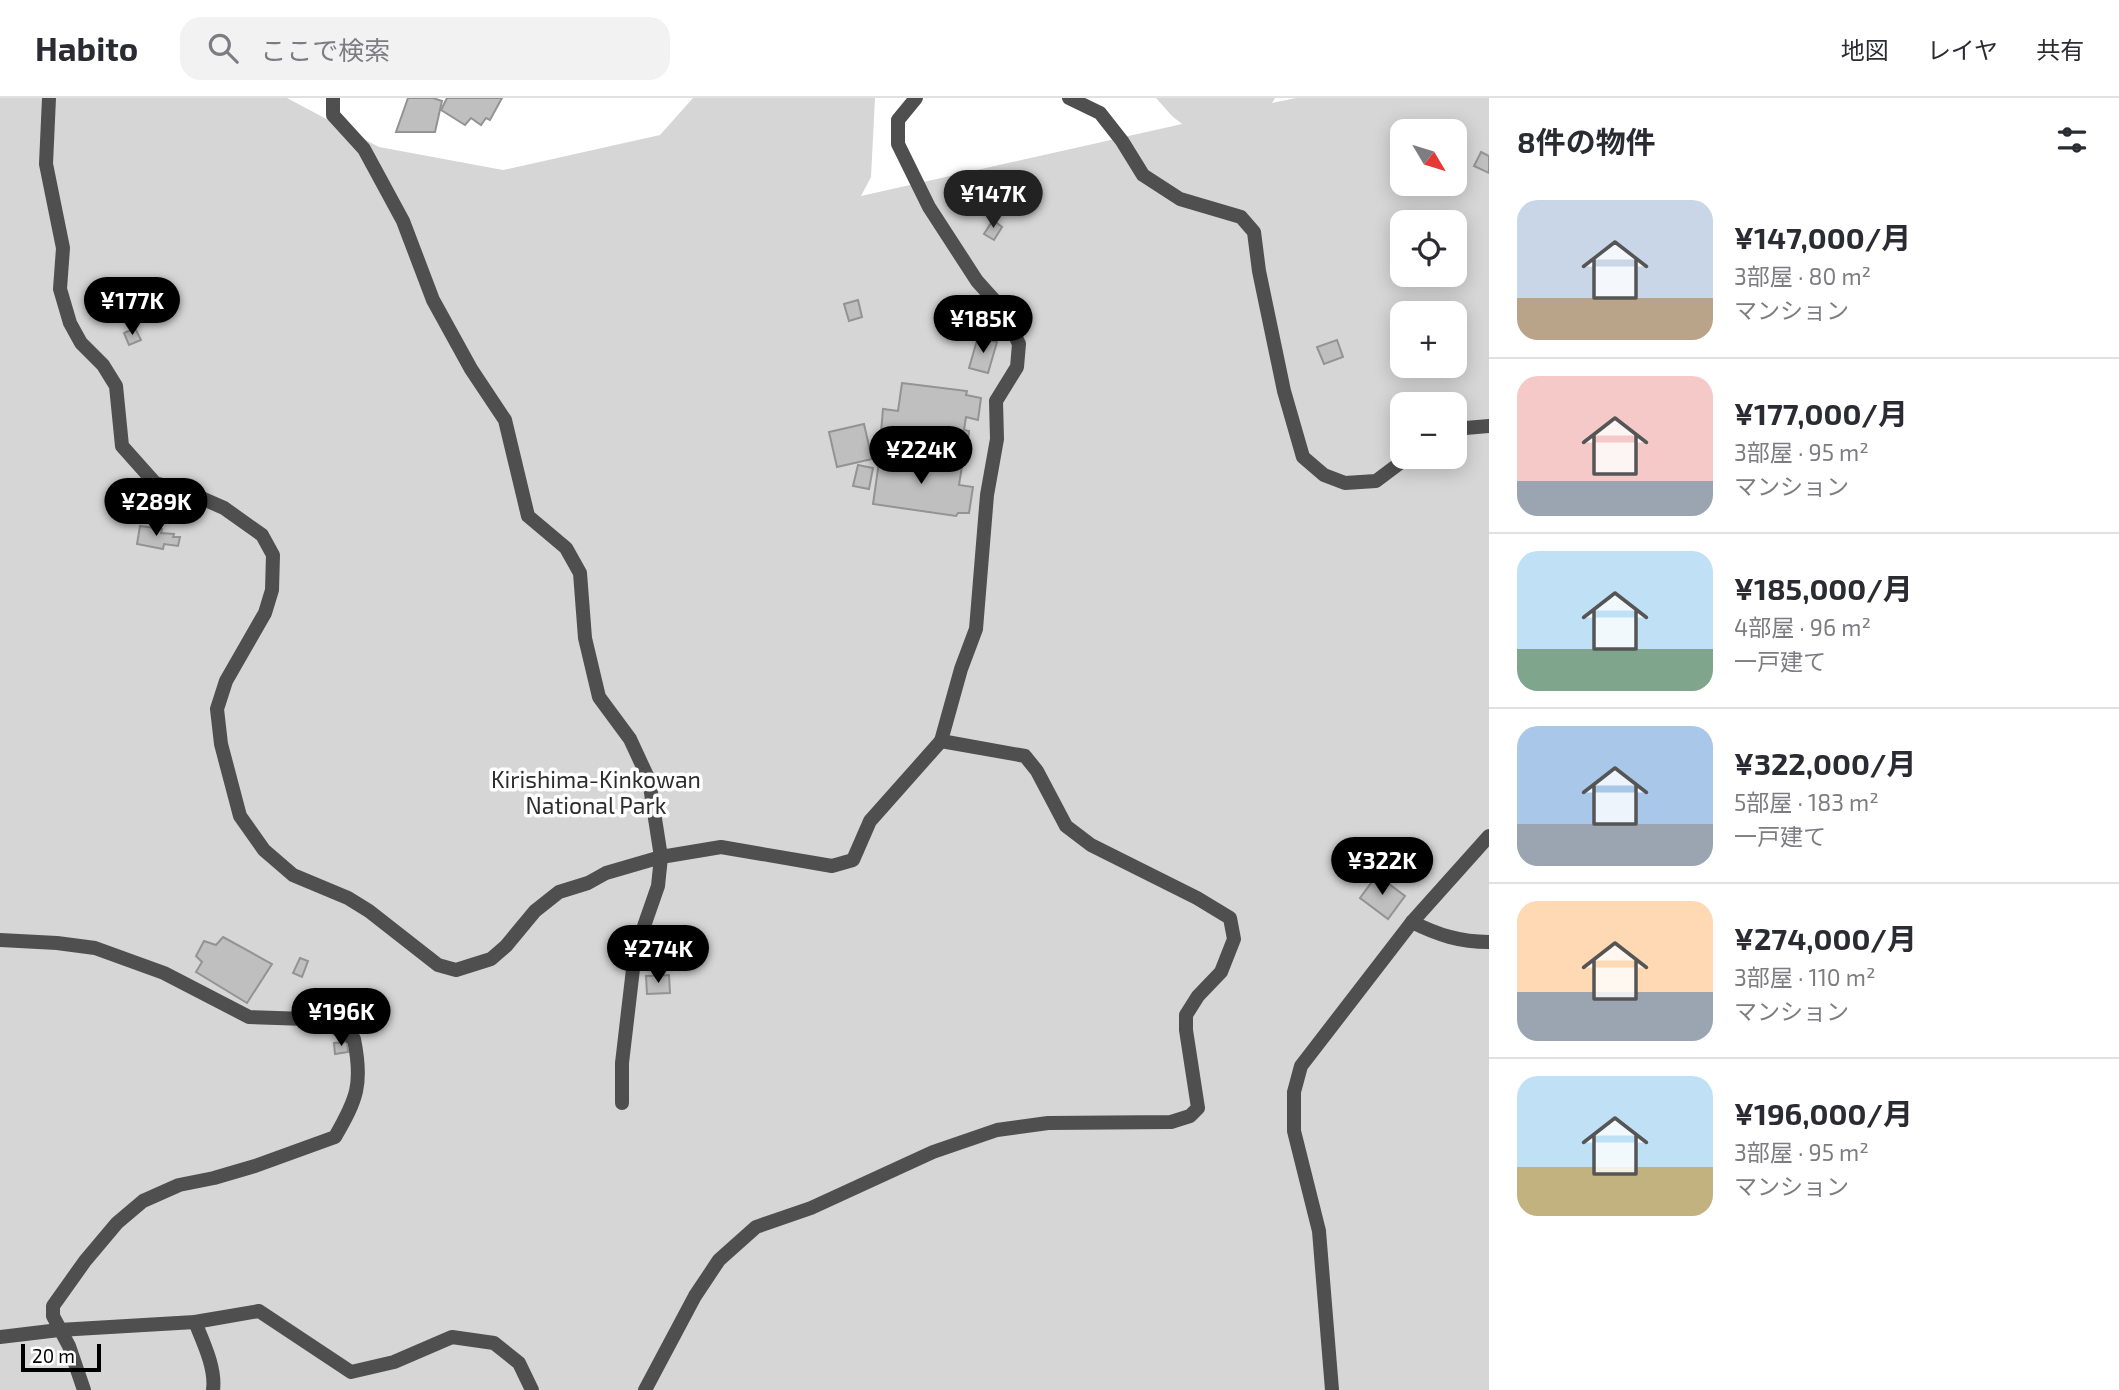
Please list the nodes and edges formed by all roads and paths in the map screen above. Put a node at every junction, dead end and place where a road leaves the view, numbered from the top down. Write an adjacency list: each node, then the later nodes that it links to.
1 (49, 98): 10 (street)
2 (332, 98): 10 (street)
3 (916, 98): 8 (street)
4 (1069, 98): 7 (street)
5 (1489, 426): 6 (street)
6 (1467, 428)
7 (1392, 469)
8 (941, 741): 10 (street); 21 (street)
9 (1489, 836): 11 (street)
10 (661, 856): 14 (street)
11 (1412, 922): 13 (street); 22 (street)
12 (0, 940): 16 (street)
13 (1489, 942)
14 (622, 1102)
15 (195, 1322): 16 (street); 19 (street); 20 (street)
16 (59, 1330): 17 (street); 18 (street)
17 (0, 1337)
18 (84, 1390)
19 (213, 1390)
20 (532, 1390)
21 (645, 1390)
22 (1332, 1390)

